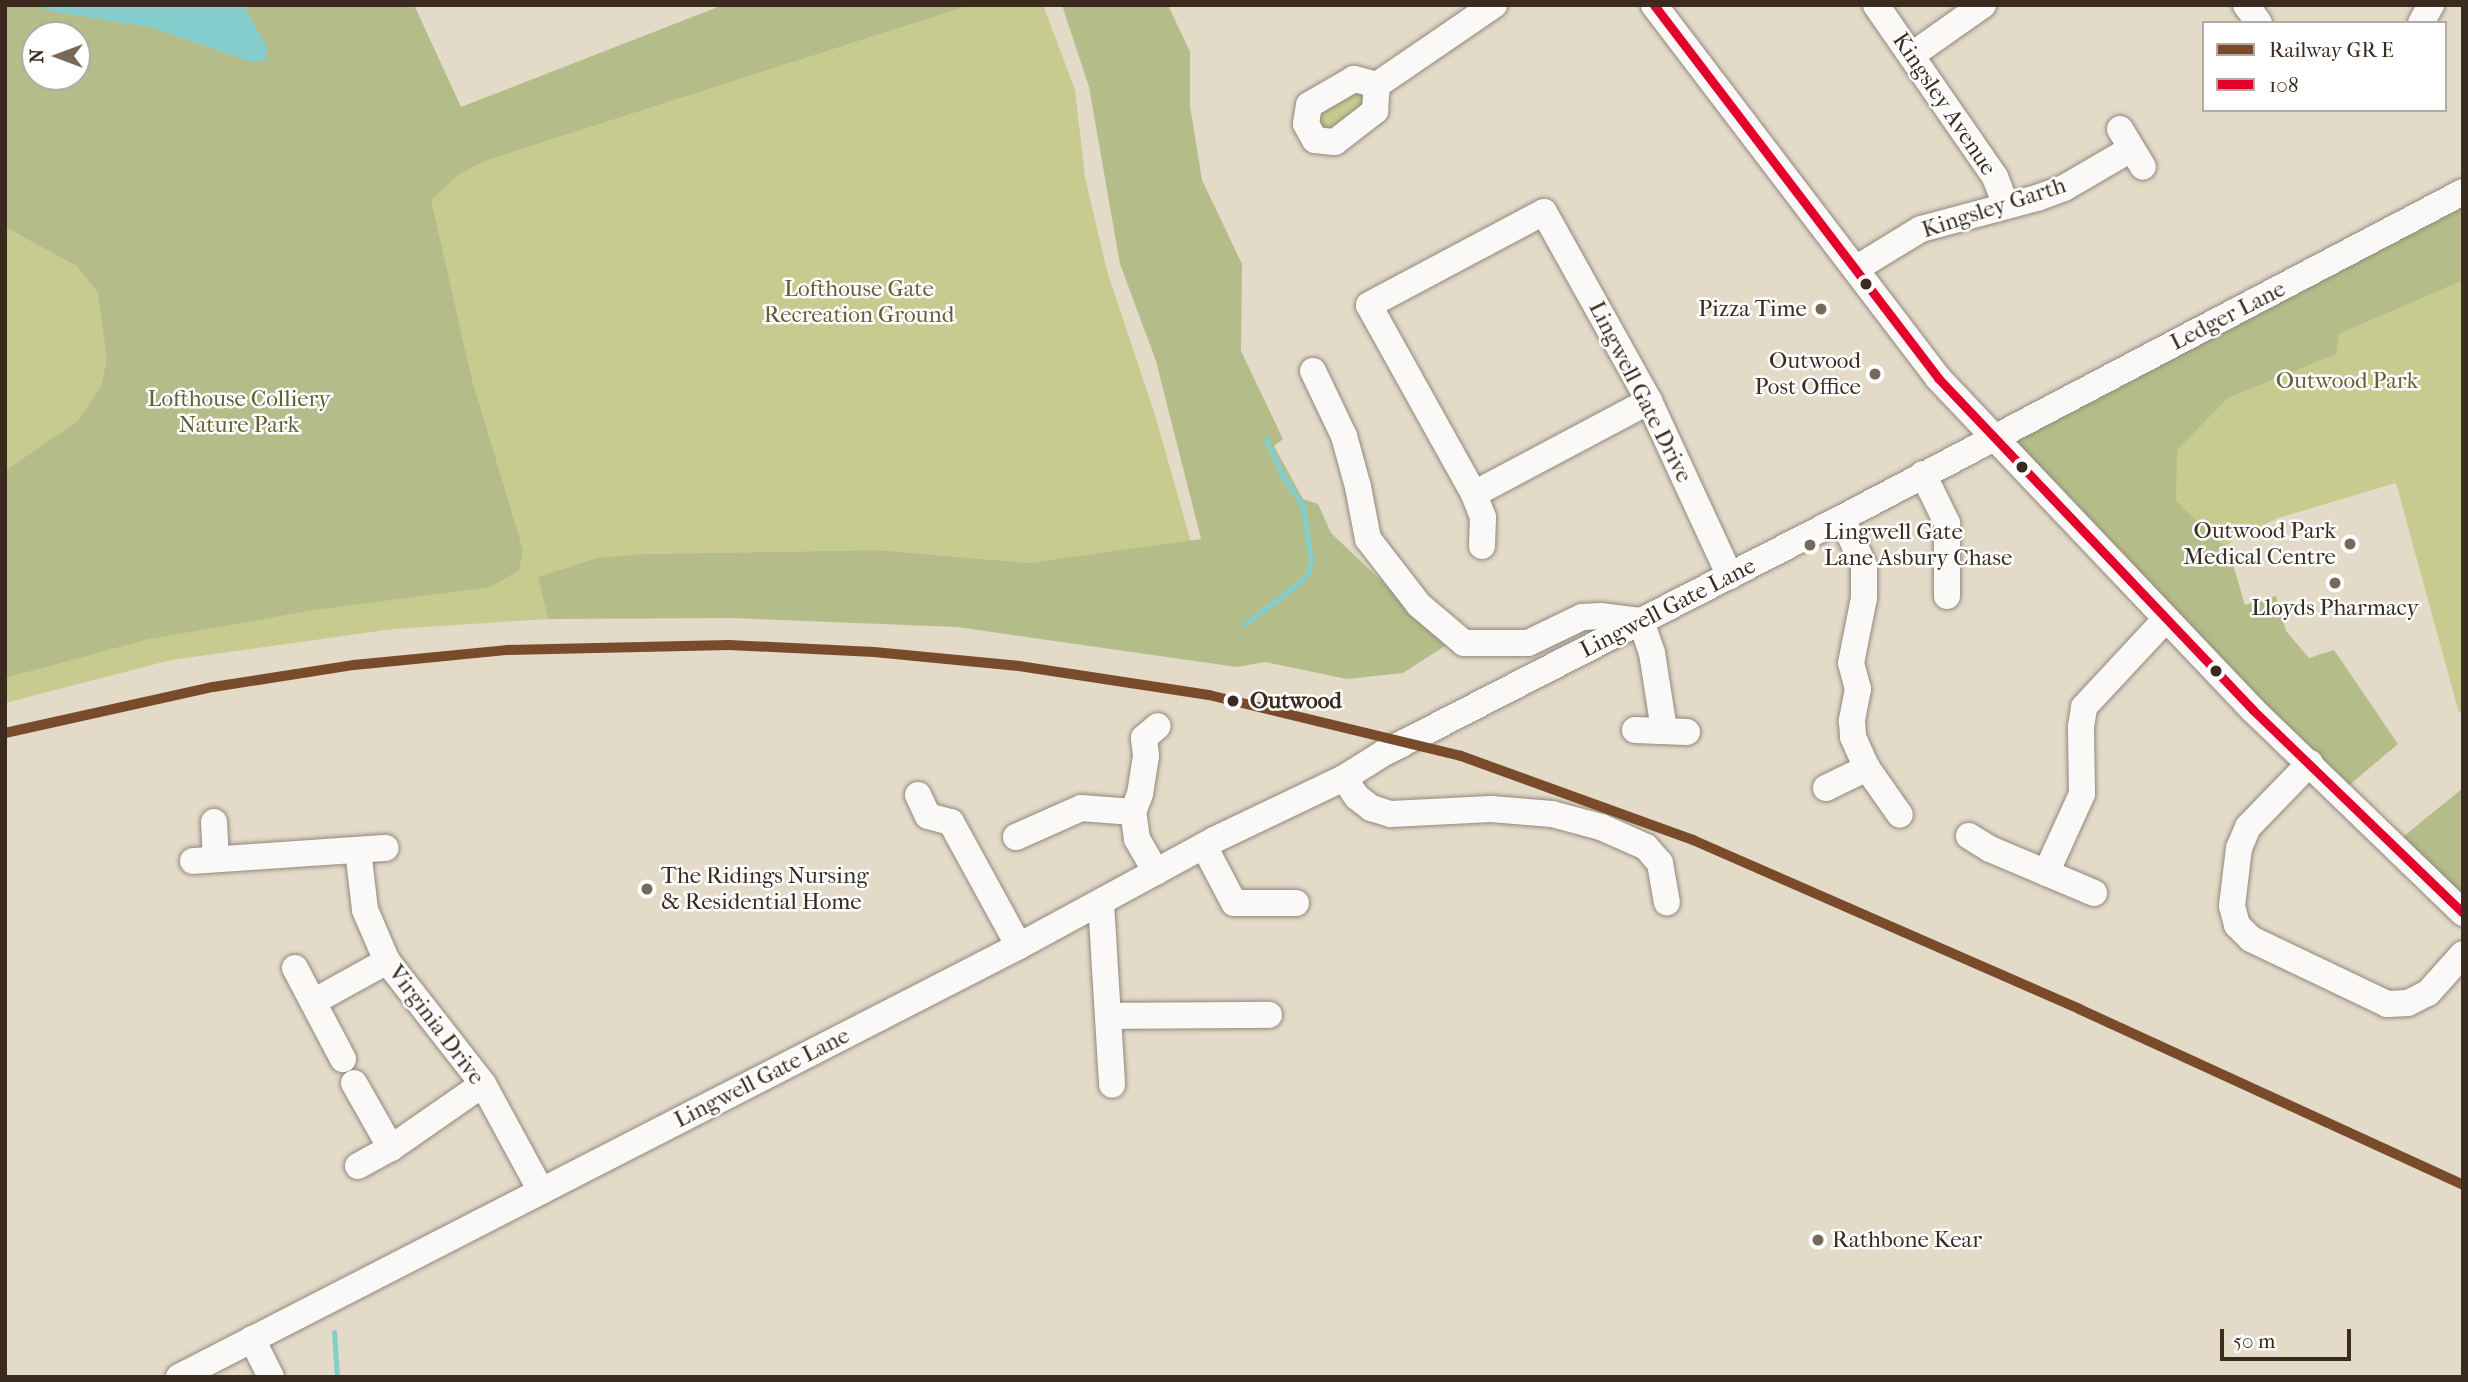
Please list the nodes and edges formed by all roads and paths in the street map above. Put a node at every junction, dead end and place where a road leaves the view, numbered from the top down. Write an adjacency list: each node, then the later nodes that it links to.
1 (1494, 5): 10 (street)
2 (1876, 5): 9 (street, Kingsley Avenue)
3 (1983, 5): 9 (street)
4 (2246, 5): 7 (street)
5 (2431, 5): 8 (street)
6 (1656, 6): 14 (street)
7 (2258, 21)
8 (2422, 21)
9 (1912, 55): 13 (street, Kingsley Avenue)
10 (1377, 85)
11 (2131, 148): 13 (street, Kingsley Garth)
12 (2463, 192): 17 (street, Ledger Lane)
13 (2006, 206): 14 (street, Kingsley Garth)
14 (1857, 268): 17 (street)
15 (1313, 371): 25 (street)
16 (1649, 401): 19 (street); 19 (street, Lingwell Gate Drive); 22 (street, Lingwell Gate Drive)
17 (1992, 438): 18 (street, Lingwell Gate Lane); 24 (street)
18 (1923, 474): 20 (street, Lingwell Gate Lane); 23 (street)
19 (1474, 494): 21 (street)
20 (1842, 518): 22 (street, Lingwell Gate Lane); 29 (street)
21 (1482, 546)
22 (1730, 576): 25 (street, Lingwell Gate Lane)
23 (1947, 596)
24 (2166, 619): 28 (street); 42 (street)
25 (1641, 621): 27 (street); 30 (street, Lingwell Gate Lane)
26 (1158, 726): 33 (street)
27 (1635, 730)
28 (2310, 763): 47 (street); 49 (street)
29 (1867, 768): 31 (street); 34 (street)
30 (1344, 778): 38 (street, Lingwell Gate Lane); 44 (street)
31 (1826, 788)
32 (920, 812): 48 (street)
33 (1133, 812): 37 (street); 41 (street)
34 (1900, 815)
35 (214, 822): 40 (street)
36 (1969, 836): 42 (street)
37 (1016, 837)
38 (1204, 846): 41 (street, Lingwell Gate Lane); 46 (street)
39 (386, 848): 40 (street)
40 (358, 850): 50 (street, Virginia Drive)
41 (1156, 872): 45 (street, Lingwell Gate Lane)
42 (2046, 873): 43 (street)
43 (2094, 893)
44 (1667, 902)
45 (1101, 903): 48 (street, Lingwell Gate Lane); 54 (street)
46 (1296, 904)
47 (2463, 913)
48 (1018, 947): 59 (street, Lingwell Gate Lane)
49 (2463, 954)
50 (387, 961): 52 (street); 55 (street, Virginia Drive)
51 (295, 968): 52 (street)
52 (313, 1002): 57 (street)
53 (1269, 1015): 54 (street)
54 (1108, 1016): 56 (street)
55 (483, 1084): 57 (street); 59 (street, Virginia Drive)
56 (1112, 1085)
57 (391, 1149): 58 (street)
58 (358, 1166)
59 (541, 1191): 60 (street, Lingwell Gate Lane)
60 (252, 1339): 61 (street, Lingwell Gate Lane); 62 (street)
61 (179, 1377)
62 (271, 1377)

